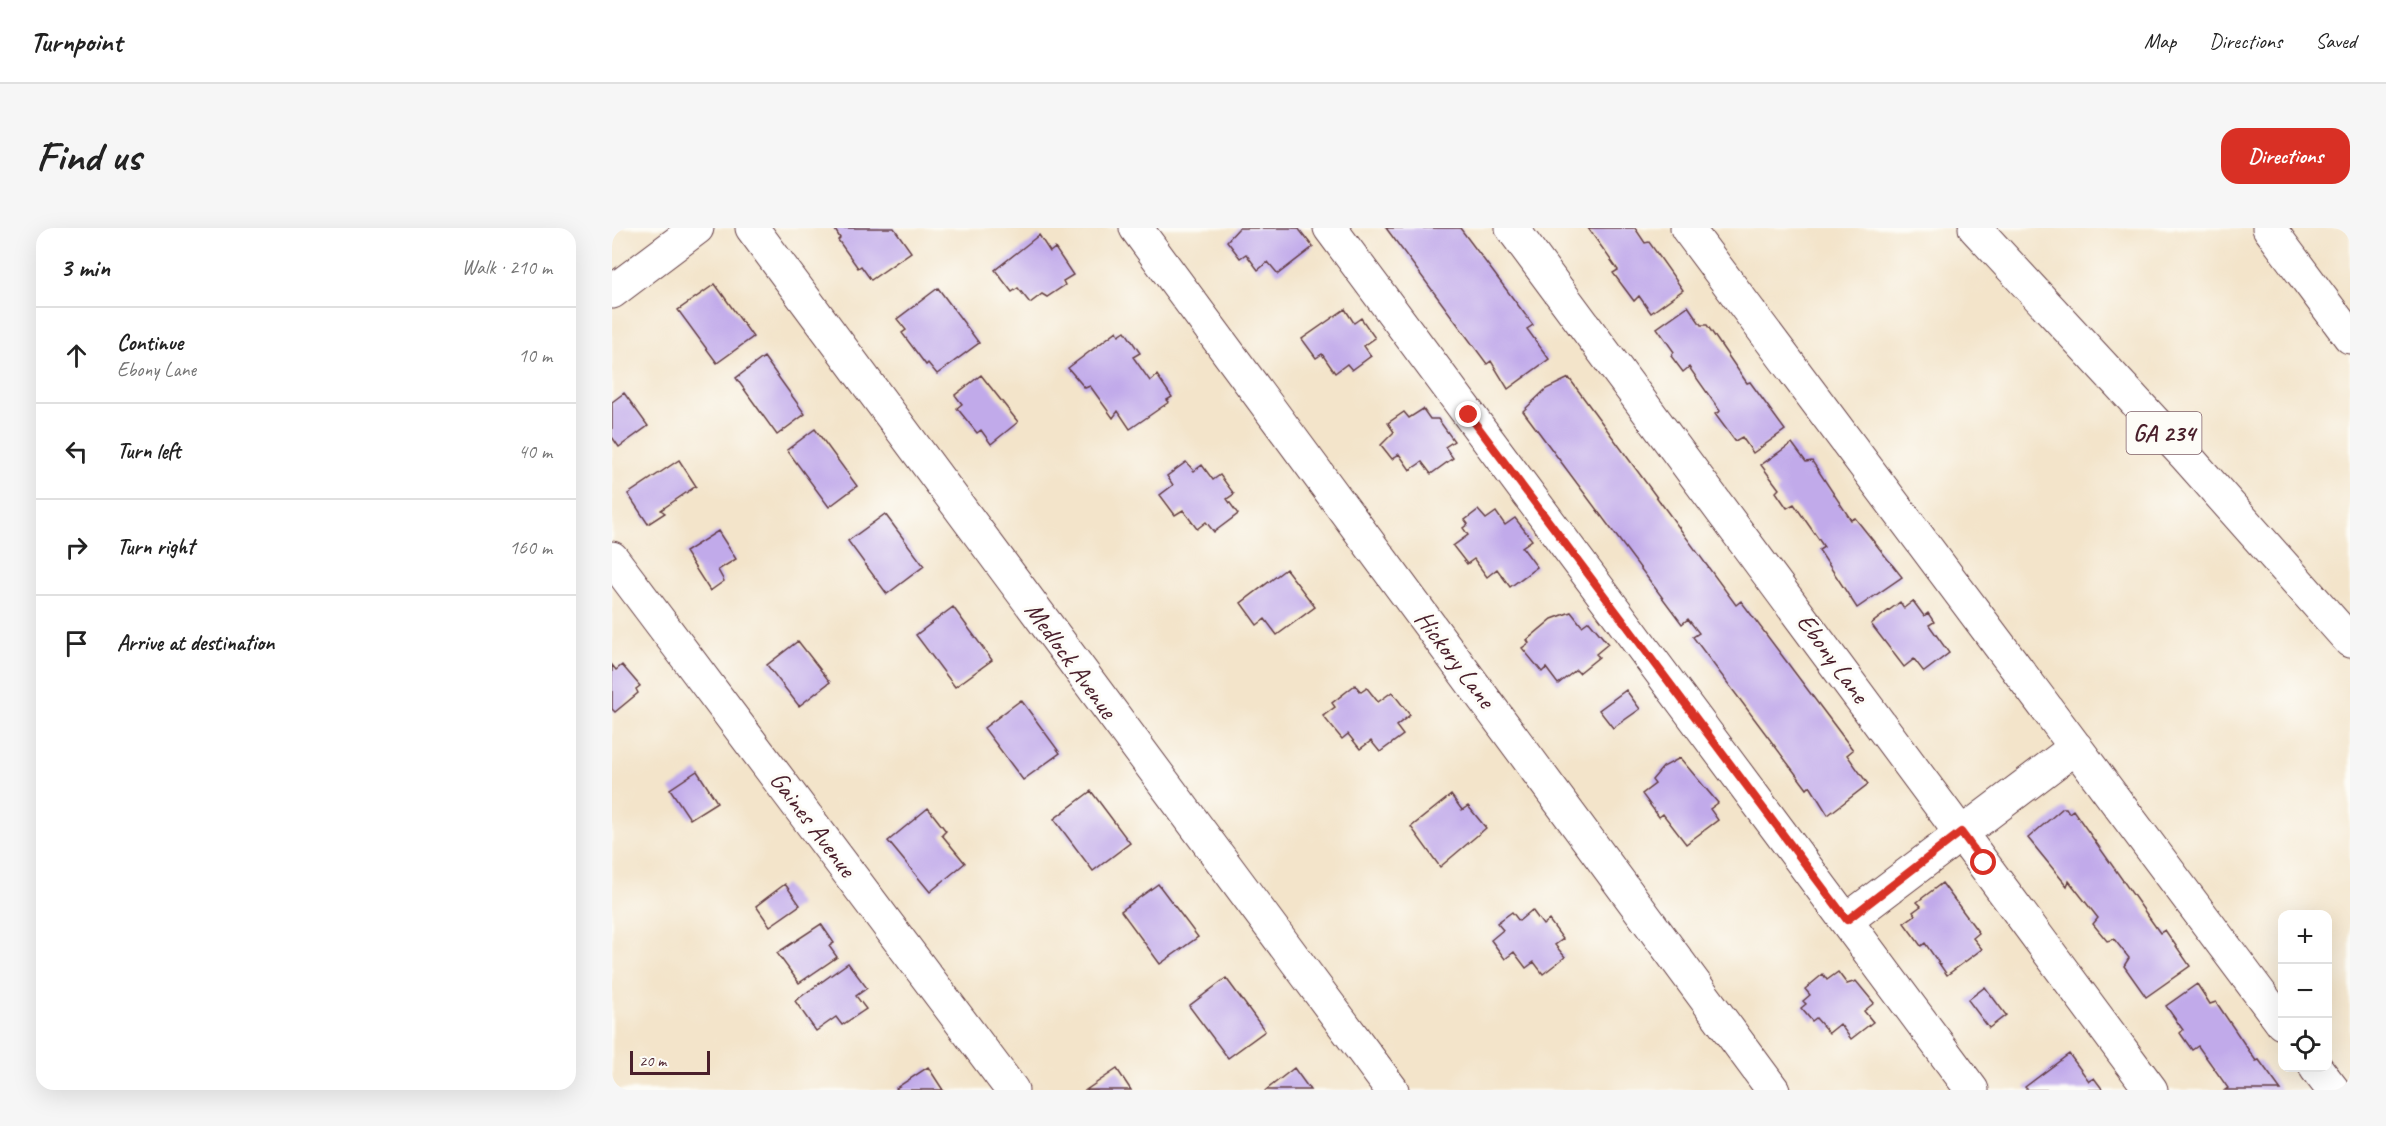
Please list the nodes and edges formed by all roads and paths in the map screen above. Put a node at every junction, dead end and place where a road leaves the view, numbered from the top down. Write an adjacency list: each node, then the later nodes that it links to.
1 (698, 228): 9 (street)
2 (752, 228): 19 (street, Medlock Avenue)
3 (1136, 228): 20 (street, Hickory Lane)
4 (1330, 228): 15 (street)
5 (1512, 228): 14 (street, Ebony Lane)
6 (1687, 228): 13 (street)
7 (1975, 228): 12 (street, GA 234)
8 (2269, 228): 10 (street)
9 (612, 292)
10 (2350, 337)
11 (612, 558): 18 (street, Gaines Avenue)
12 (2350, 641)
13 (2076, 747): 14 (street); 16 (street)
14 (1961, 832): 15 (street); 22 (street, Ebony Lane)
15 (1847, 920): 21 (street)
16 (2279, 1018)
17 (2319, 1072): 23 (street)
18 (1012, 1090)
19 (1392, 1090)
20 (1773, 1090)
21 (1972, 1090)
22 (2151, 1090)
23 (2333, 1090)

